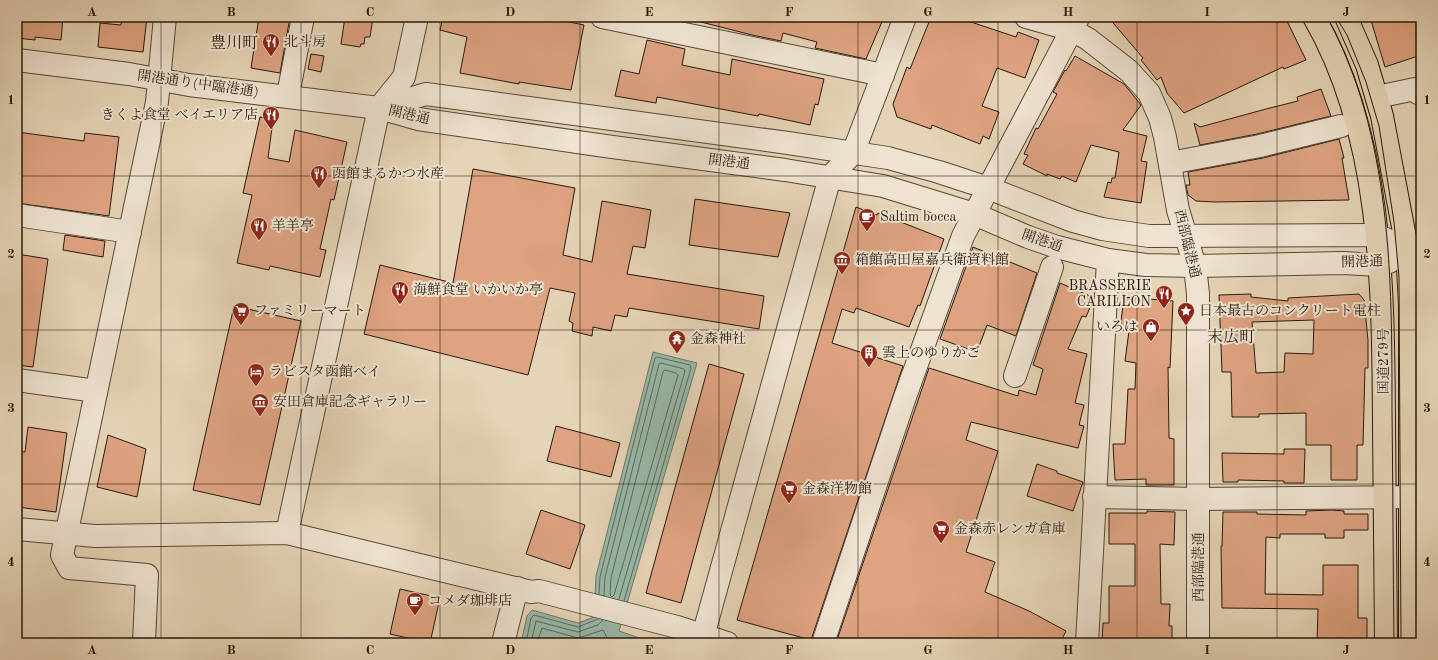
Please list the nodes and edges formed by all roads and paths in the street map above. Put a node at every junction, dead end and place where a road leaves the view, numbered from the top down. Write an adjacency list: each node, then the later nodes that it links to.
1 (165, 17): 12 (street)
2 (303, 17): 14 (street)
3 (417, 17): 16 (street)
4 (602, 17): 11 (street)
5 (905, 17): 11 (street)
6 (1026, 17): 9 (street, 西部臨港通)
7 (1314, 17): 25 (highway, 国道279号)
8 (1346, 17): 15 (highway, 国道279号)
9 (1075, 24): 19 (street, 西部臨港通); 21 (street)
10 (17, 60): 12 (street, 開港通り(中臨港通))
11 (883, 75): 18 (street)
12 (159, 79): 14 (street, 開港通り(中臨港通)); 24 (street)
13 (1420, 93): 15 (street)
14 (288, 95): 16 (street, 開港通り(中臨港通))
15 (1378, 101): 27 (highway, 国道279号)
16 (379, 108): 18 (street, 開港通); 20 (street, 開港通); 40 (street)
17 (1341, 126): 19 (street)
18 (853, 153): 20 (street); 21 (street, 開港通)
19 (1170, 163): 26 (street, 西部臨港通)
20 (830, 177): 22 (street, 開港通); 43 (street)
21 (988, 188): 22 (street); 26 (street, 開港通)
22 (974, 214): 28 (street, 開港通); 47 (street)
23 (17, 215): 24 (street)
24 (130, 232): 34 (street)
25 (1376, 235): 26 (street, 開港通); 27 (street, 開港通); 29 (highway, 国道279号)
26 (1186, 236): 30 (street, 西部臨港通)
27 (1414, 249): 29 (street, 開港通); 37 (highway, 国道279号)
28 (1108, 260): 30 (street, 開港通); 35 (street)
29 (1379, 265): 30 (street, 開港通); 36 (highway, 国道279号)
30 (1195, 266): 38 (street, 西部臨港通)
31 (1052, 267): 32 (street)
32 (1015, 376)
33 (17, 380): 34 (street)
34 (96, 391): 41 (street)
35 (1094, 497): 38 (street); 48 (street)
36 (1385, 497): 37 (street); 38 (street); 50 (highway, 国道279号)
37 (1415, 497): 51 (highway, 国道279号)
38 (1199, 499): 49 (street, 西部臨港通)
39 (17, 529): 41 (street)
40 (287, 533): 41 (street); 42 (street)
41 (65, 534): 44 (street)
42 (529, 590): 43 (street); 45 (street)
43 (703, 636): 46 (street)
44 (144, 643)
45 (503, 643)
46 (727, 643)
47 (823, 643)
48 (1087, 643)
49 (1198, 643)
50 (1386, 643)
51 (1410, 643)

